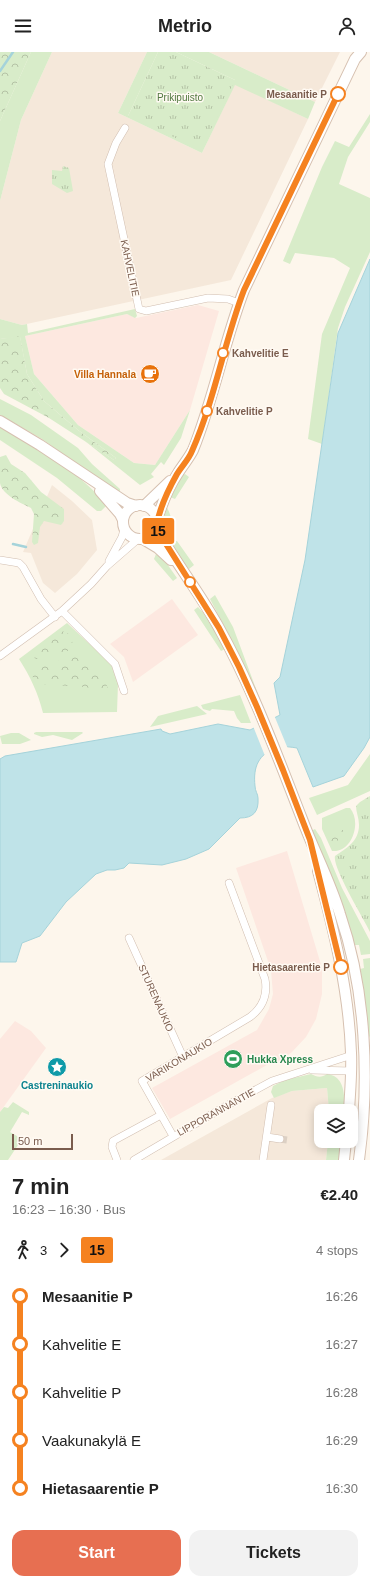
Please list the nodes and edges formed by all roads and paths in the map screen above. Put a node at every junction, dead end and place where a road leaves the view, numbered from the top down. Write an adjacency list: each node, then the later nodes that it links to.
1 (362, 52): 3 (street)
2 (125, 128): 3 (street, KAHVELITIE)
3 (239, 303): 5 (street)
4 (0, 421): 6 (street)
5 (177, 474): 7 (street); 9 (street)
6 (86, 476): 7 (street); 8 (street)
7 (140, 506): 8 (street); 9 (street)
8 (124, 524): 10 (street); 12 (street)
9 (156, 525): 10 (street); 13 (street)
10 (140, 539): 12 (street); 13 (street)
11 (0, 560): 15 (street)
12 (107, 566): 14 (street)
13 (182, 571): 18 (street)
14 (62, 611): 15 (street); 17 (street)
15 (55, 617): 16 (street)
16 (0, 656)
17 (124, 691)
18 (310, 840): 21 (street); 22 (street)
19 (229, 883): 23 (street, VARIKONAUKIO)
20 (129, 938): 23 (street, STURENAUKIO)
21 (368, 1053): 22 (street); 24 (street)
22 (352, 1054): 25 (street, LIPPORANNANTIE); 26 (street)
23 (183, 1057): 30 (street, VARIKONAUKIO)
24 (368, 1070): 26 (street); 35 (street)
25 (302, 1071): 26 (street, LIPPORANNANTIE); 31 (street, LIPPORANNANTIE)
26 (351, 1071): 27 (street)
27 (349, 1104)
28 (271, 1105): 32 (street)
29 (370, 1111): 35 (street)
30 (161, 1115): 31 (street, VARIKONAUKIO); 36 (street)
31 (173, 1136): 37 (street, LIPPORANNANTIE)
32 (266, 1137): 33 (street); 38 (street)
33 (280, 1139)
34 (345, 1148): 39 (street)
35 (359, 1156)
36 (116, 1159)
37 (134, 1160)
38 (263, 1160)
39 (344, 1160)

